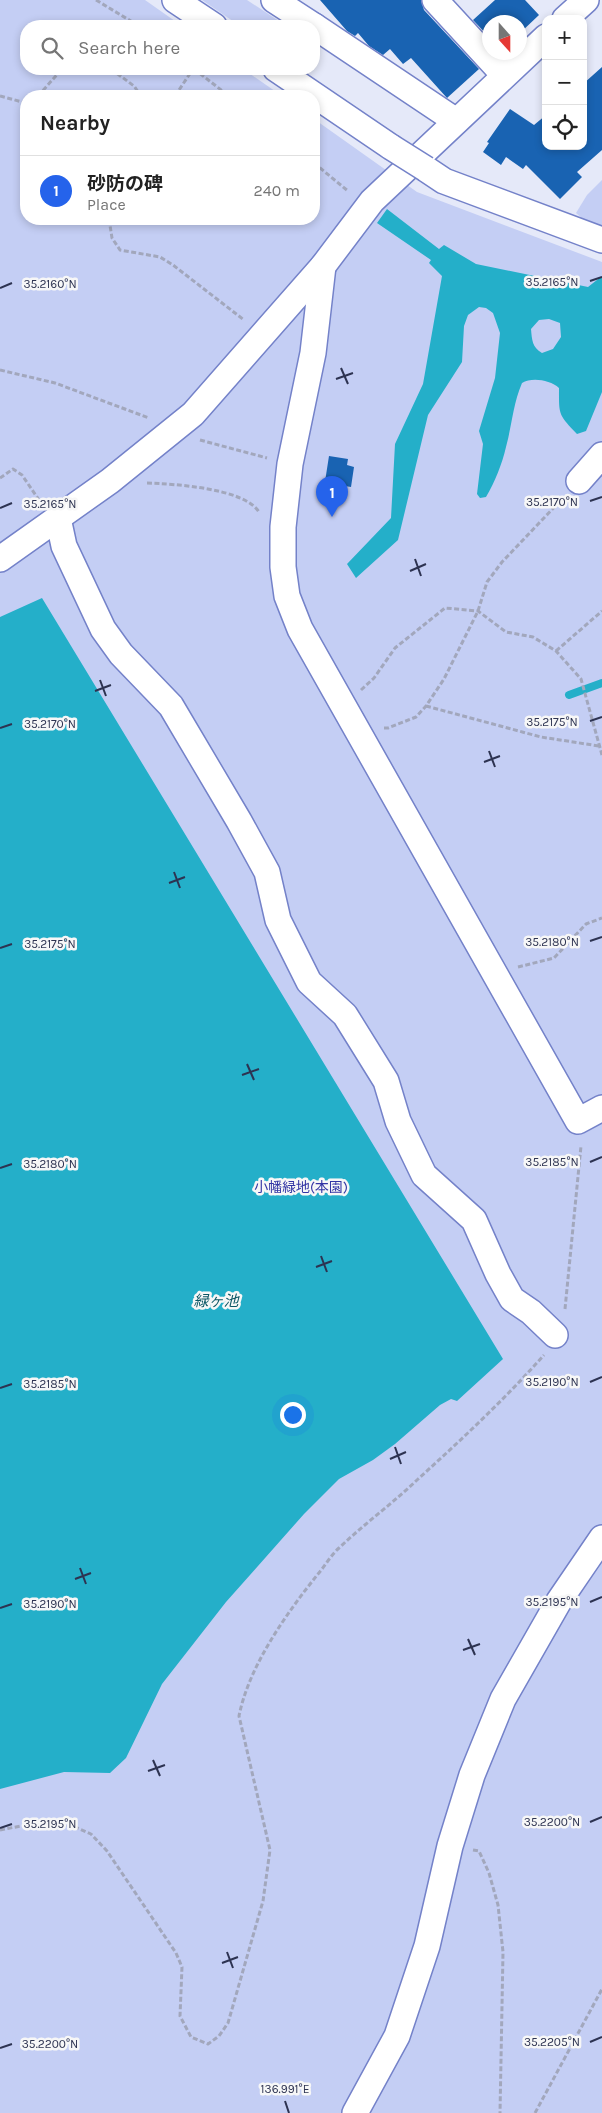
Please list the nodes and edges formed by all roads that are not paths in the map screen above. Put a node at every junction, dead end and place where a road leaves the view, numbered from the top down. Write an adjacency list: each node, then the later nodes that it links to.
1 (175, 0): 6 (street)
2 (274, 0): 7 (street)
3 (435, 0): 11 (street)
4 (586, 0): 5 (street)
5 (569, 15)
6 (205, 20)
7 (305, 20)
8 (320, 30): 14 (street)
9 (542, 41): 11 (street)
10 (285, 75): 12 (street, bridge)
11 (504, 75): 14 (street)
12 (307, 90)
13 (320, 99): 15 (street, bridge)
14 (456, 121): 16 (street)
15 (602, 240)
16 (323, 266): 19 (street); 21 (street)
17 (602, 455): 18 (street)
18 (578, 481)
19 (56, 520): 20 (street); 22 (street)
20 (0, 559)
21 (602, 1108)
22 (555, 1335)
23 (602, 1538): 24 (street)
24 (355, 2113)

